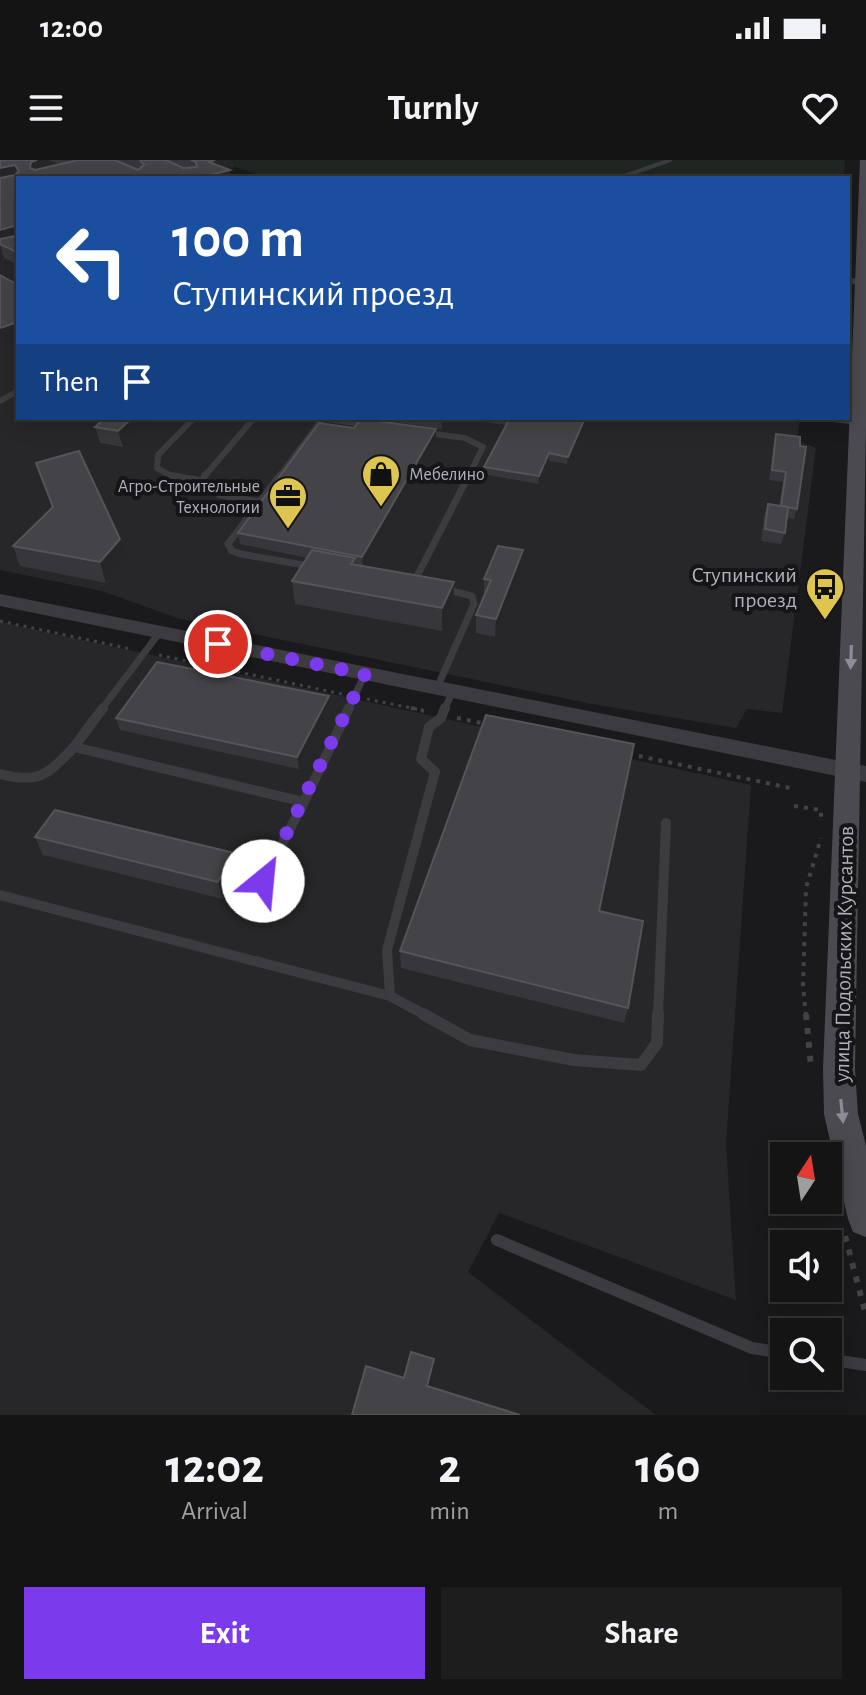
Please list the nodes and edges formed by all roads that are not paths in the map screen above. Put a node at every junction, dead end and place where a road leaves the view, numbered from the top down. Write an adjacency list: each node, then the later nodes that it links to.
1 (670, 160): 3 (lane)
2 (865, 160): 4 (main road, улица Подольских Курсантов)
3 (625, 176)
4 (859, 282): 10 (main road, улица Подольских Курсантов)
5 (192, 420): 13 (lane)
6 (252, 420): 13 (lane)
7 (320, 420): 14 (lane)
8 (336, 420): 11 (lane)
9 (842, 420): 10 (lane)
10 (859, 422): 23 (main road, улица Подольских Курсантов, one-way to 23)
11 (386, 427)
12 (418, 431): 17 (lane)
13 (202, 481): 14 (lane)
14 (259, 502): 15 (lane)
15 (319, 567)
16 (397, 581): 17 (lane)
17 (413, 584): 21 (lane)
18 (0, 600): 19 (street)
19 (160, 632): 20 (street); 22 (lane)
20 (365, 674): 21 (street); 25 (lane)
21 (445, 690): 23 (street); 29 (lane)
22 (74, 747): 24 (lane); 25 (lane)
23 (857, 772): 30 (main road, улица Подольских Курсантов, one-way to 30)
24 (0, 774)
25 (304, 802): 28 (lane)
26 (666, 823): 29 (lane)
27 (0, 895): 29 (lane)
28 (249, 907)
29 (390, 996)
30 (860, 1222)
31 (497, 1240): 32 (lane)
32 (770, 1351)
33 (842, 1361): 34 (lane)
34 (866, 1365)

